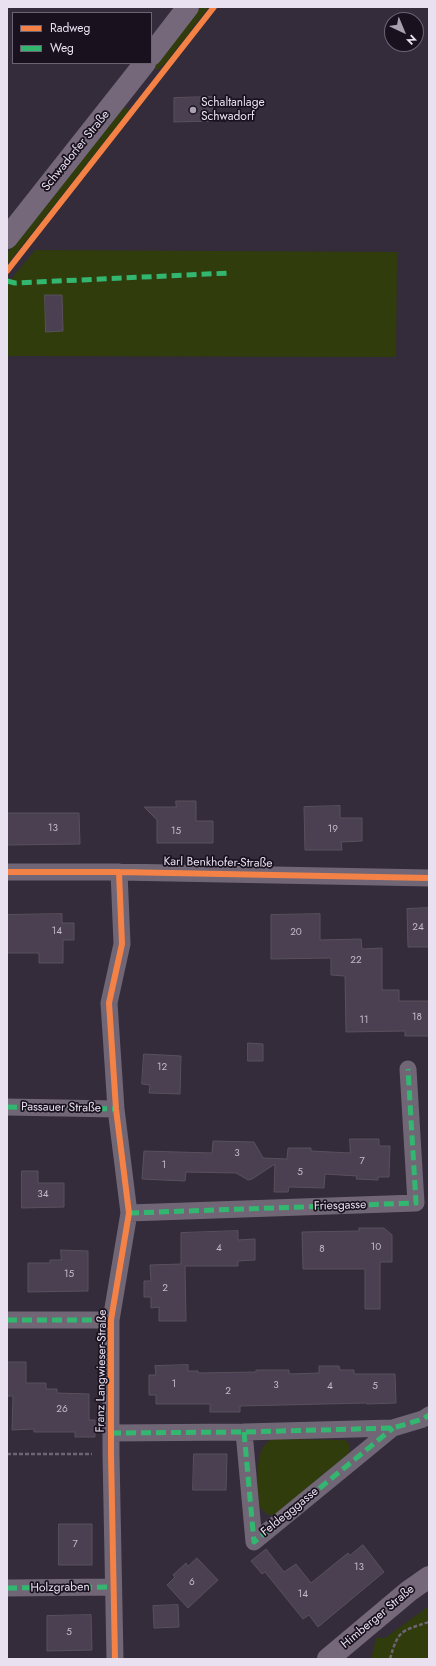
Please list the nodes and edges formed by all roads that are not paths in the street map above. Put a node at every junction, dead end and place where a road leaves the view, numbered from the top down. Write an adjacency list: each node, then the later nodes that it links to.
1 (188, 7): 2 (main road)
2 (152, 54)
3 (144, 64): 4 (main road, Schwadorfer Straße)
4 (7, 238)
5 (7, 872): 6 (street, Karl Benkhofer-Straße)
6 (119, 872): 7 (street, Karl Benkhofer-Straße); 10 (street, Franz Langwieser-Straße)
7 (429, 878)
8 (408, 1069): 11 (street, Friesgasse)
9 (7, 1107): 10 (street, Passauer Straße)
10 (116, 1109): 11 (street, Franz Langwieser-Straße)
11 (129, 1213): 13 (street, Franz Langwieser-Straße)
12 (7, 1320): 13 (street)
13 (111, 1320): 17 (street, Franz Langwieser-Straße)
14 (429, 1415): 15 (street, Feldegggasse)
15 (393, 1428): 16 (street, Feldegggasse); 16 (street, Feldegggasse)
16 (244, 1432): 17 (street, Feldegggasse)
17 (112, 1433): 19 (street, Franz Langwieser-Straße)
18 (429, 1577): 22 (main road, Himberger Straße)
19 (113, 1587): 20 (street, Holzgraben); 21 (street, Franz Langwieser-Straße)
20 (7, 1588)
21 (115, 1659)
22 (328, 1659)

